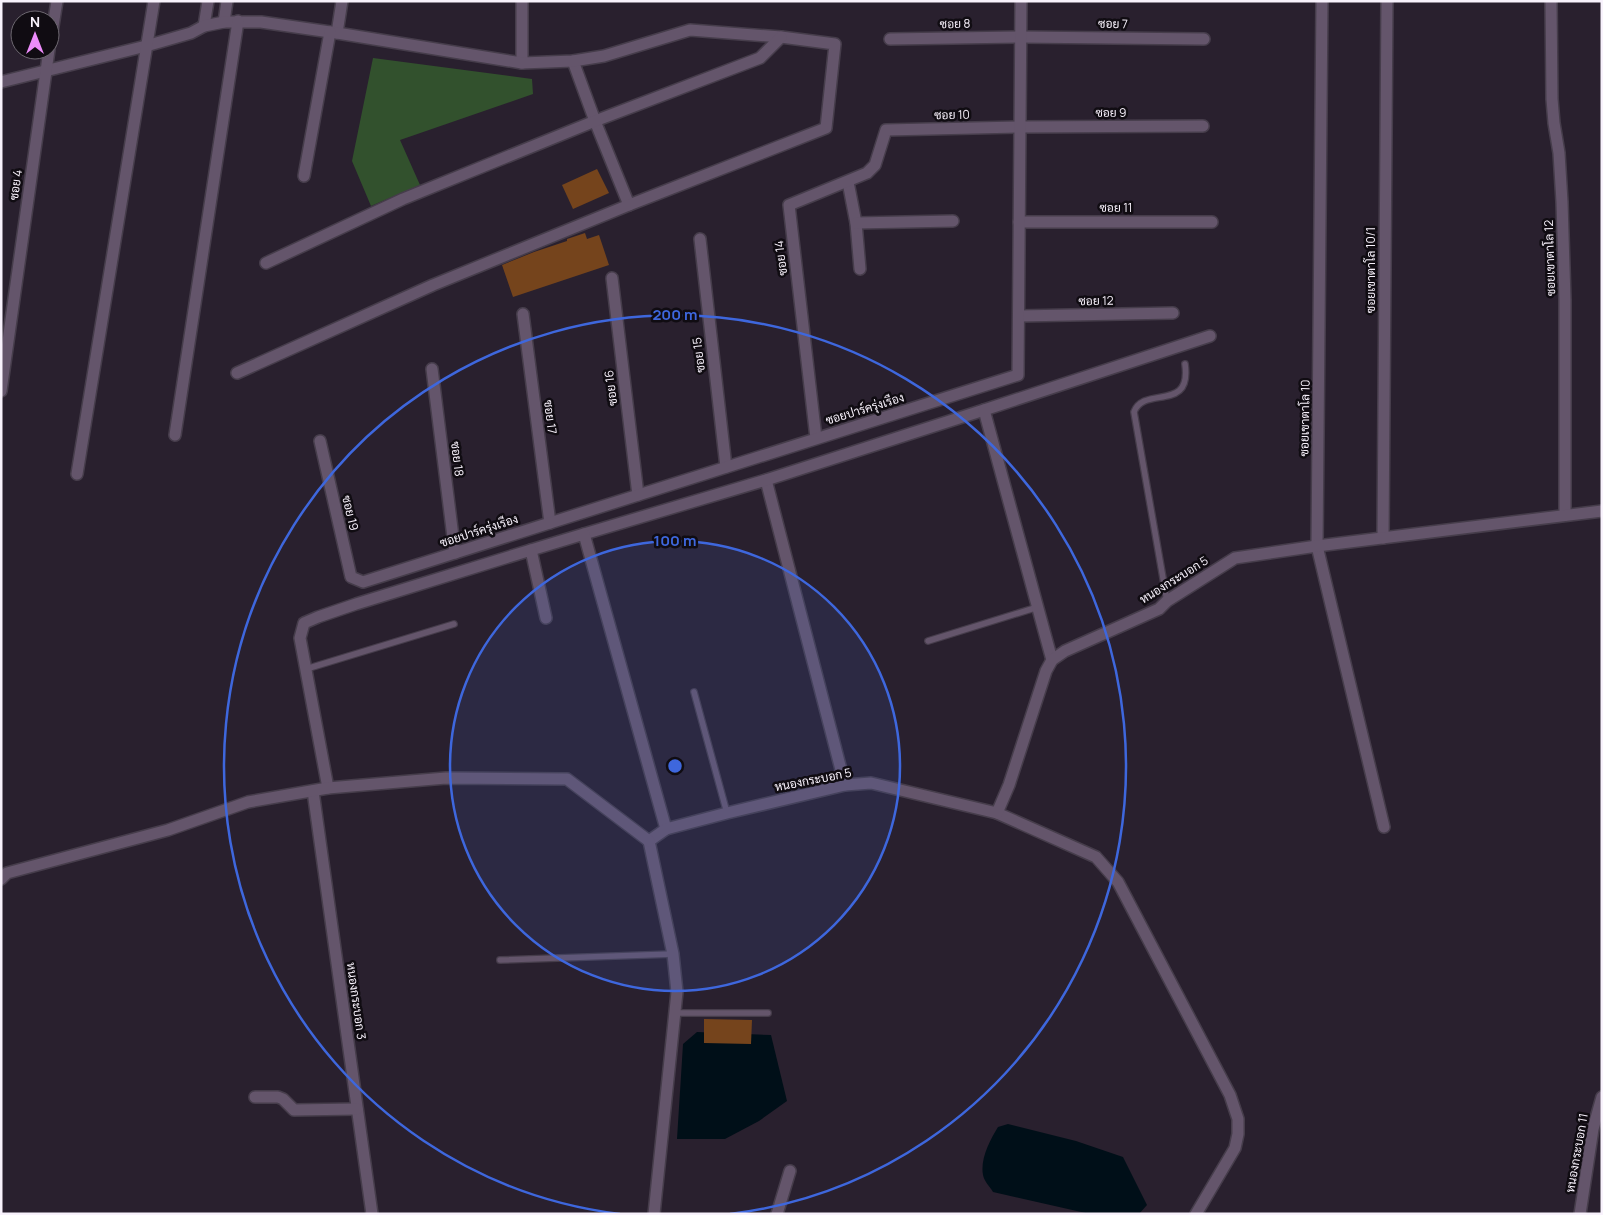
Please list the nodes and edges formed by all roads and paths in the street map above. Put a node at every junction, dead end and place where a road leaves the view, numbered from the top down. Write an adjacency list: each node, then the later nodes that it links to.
1 (154, 1): 18 (street)
2 (208, 1): 12 (street)
3 (227, 1): 11 (street)
4 (342, 1): 13 (street)
5 (522, 1): 21 (street)
6 (1021, 1): 15 (street, ซอยปาร์ครุ่งเรือง)
7 (1322, 1): 60 (street, ซอยเขาตาโล 10)
8 (1387, 1): 59 (street, ซอยเขาตาโล 10/1)
9 (1551, 1): 56 (street, ซอยเขาตาโล 12)
10 (238, 21): 11 (street); 13 (street); 48 (street)
11 (224, 22): 12 (street)
12 (204, 26): 18 (street)
13 (333, 32): 21 (street); 28 (street)
14 (781, 37): 20 (street); 24 (street); 30 (street)
15 (1021, 37): 16 (street, ซอย 8); 17 (street, ซอย 7); 26 (street, ซอยปาร์ครุ่งเรือง)
16 (890, 39)
17 (1204, 39)
18 (146, 46): 22 (street); 52 (street)
19 (48, 60): 22 (street, ซอย 4)
20 (574, 61): 21 (street); 24 (street)
21 (522, 63)
22 (46, 71): 23 (street); 46 (street, ซอย 4)
23 (1, 82)
24 (595, 120): 30 (street); 36 (street)
25 (1203, 126): 26 (street, ซอย 9)
26 (1020, 127): 27 (street, ซอย 10); 32 (street, ซอยปาร์ครุ่งเรือง)
27 (886, 130): 29 (street, ซอย 14)
28 (304, 176)
29 (848, 182): 34 (street); 49 (street, ซอย 14)
30 (629, 205): 45 (street)
31 (953, 221): 34 (street)
32 (1019, 222): 33 (street, ซอย 11); 41 (street, ซอยปาร์ครุ่งเรือง)
33 (1212, 222)
34 (856, 223): 37 (street)
35 (700, 239): 51 (street, ซอย 15)
36 (266, 263)
37 (860, 268)
38 (612, 278): 54 (street, ซอย 16)
39 (1173, 313): 41 (street, ซอย 12)
40 (523, 314): 57 (street, ซอย 17)
41 (1019, 316): 49 (street, ซอยปาร์ครุ่งเรือง)
42 (1210, 336): 47 (street)
43 (1185, 364): 64 (lane)
44 (432, 370): 62 (street, ซอย 18)
45 (237, 373)
46 (1, 391)
47 (984, 410): 53 (street); 65 (street)
48 (175, 435)
49 (816, 438): 51 (street, ซอยปาร์ครุ่งเรือง)
50 (320, 442): 63 (street, ซอย 19)
51 (726, 467): 54 (street, ซอยปาร์ครุ่งเรือง)
52 (77, 474)
53 (766, 480): 58 (street); 72 (street)
54 (638, 495): 57 (street, ซอยปาร์ครุ่งเรือง)
55 (1602, 511): 56 (street, หนองกระบอก 5)
56 (1565, 515): 59 (street, หนองกระบอก 5)
57 (550, 523): 62 (street, ซอยปาร์ครุ่งเรือง)
58 (584, 534): 61 (street); 78 (street)
59 (1383, 538): 60 (street, หนองกระบอก 5)
60 (1317, 546): 64 (street, หนองกระบอก 5); 77 (street, ซอยเขาตาโล 10)
61 (531, 550): 66 (street); 70 (street)
62 (455, 553): 63 (street, ซอยปาร์ครุ่งเรือง)
63 (364, 582)
64 (1167, 602): 69 (street, หนองกระบอก 5)
65 (1038, 607): 68 (lane); 69 (street)
66 (546, 618)
67 (454, 624): 70 (lane)
68 (928, 641)
69 (1052, 660): 76 (street)
70 (306, 670): 73 (street)
71 (694, 692): 75 (lane)
72 (845, 785): 75 (street, หนองกระบอก 5); 76 (street, หนองกระบอก 5)
73 (328, 788): 74 (street); 79 (street)
74 (313, 791): 80 (street); 87 (street, หนองกระบอก 3)
75 (727, 812): 78 (street, หนองกระบอก 5)
76 (997, 813): 92 (street, หนองกระบอก 5)
77 (1384, 828)
78 (666, 829): 79 (street, หนองกระบอก 5)
79 (649, 841): 81 (street)
80 (1, 879)
81 (673, 954): 82 (lane); 83 (street)
82 (500, 960)
83 (675, 1013): 84 (lane); 90 (street)
84 (768, 1013)
85 (255, 1097): 87 (street)
86 (1602, 1097): 93 (street, หนองกระบอก 11)
87 (357, 1109): 89 (street, หนองกระบอก 3)
88 (790, 1171): 91 (street)
89 (372, 1214)
90 (654, 1214)
91 (777, 1214)
92 (1196, 1214)
93 (1580, 1214)

